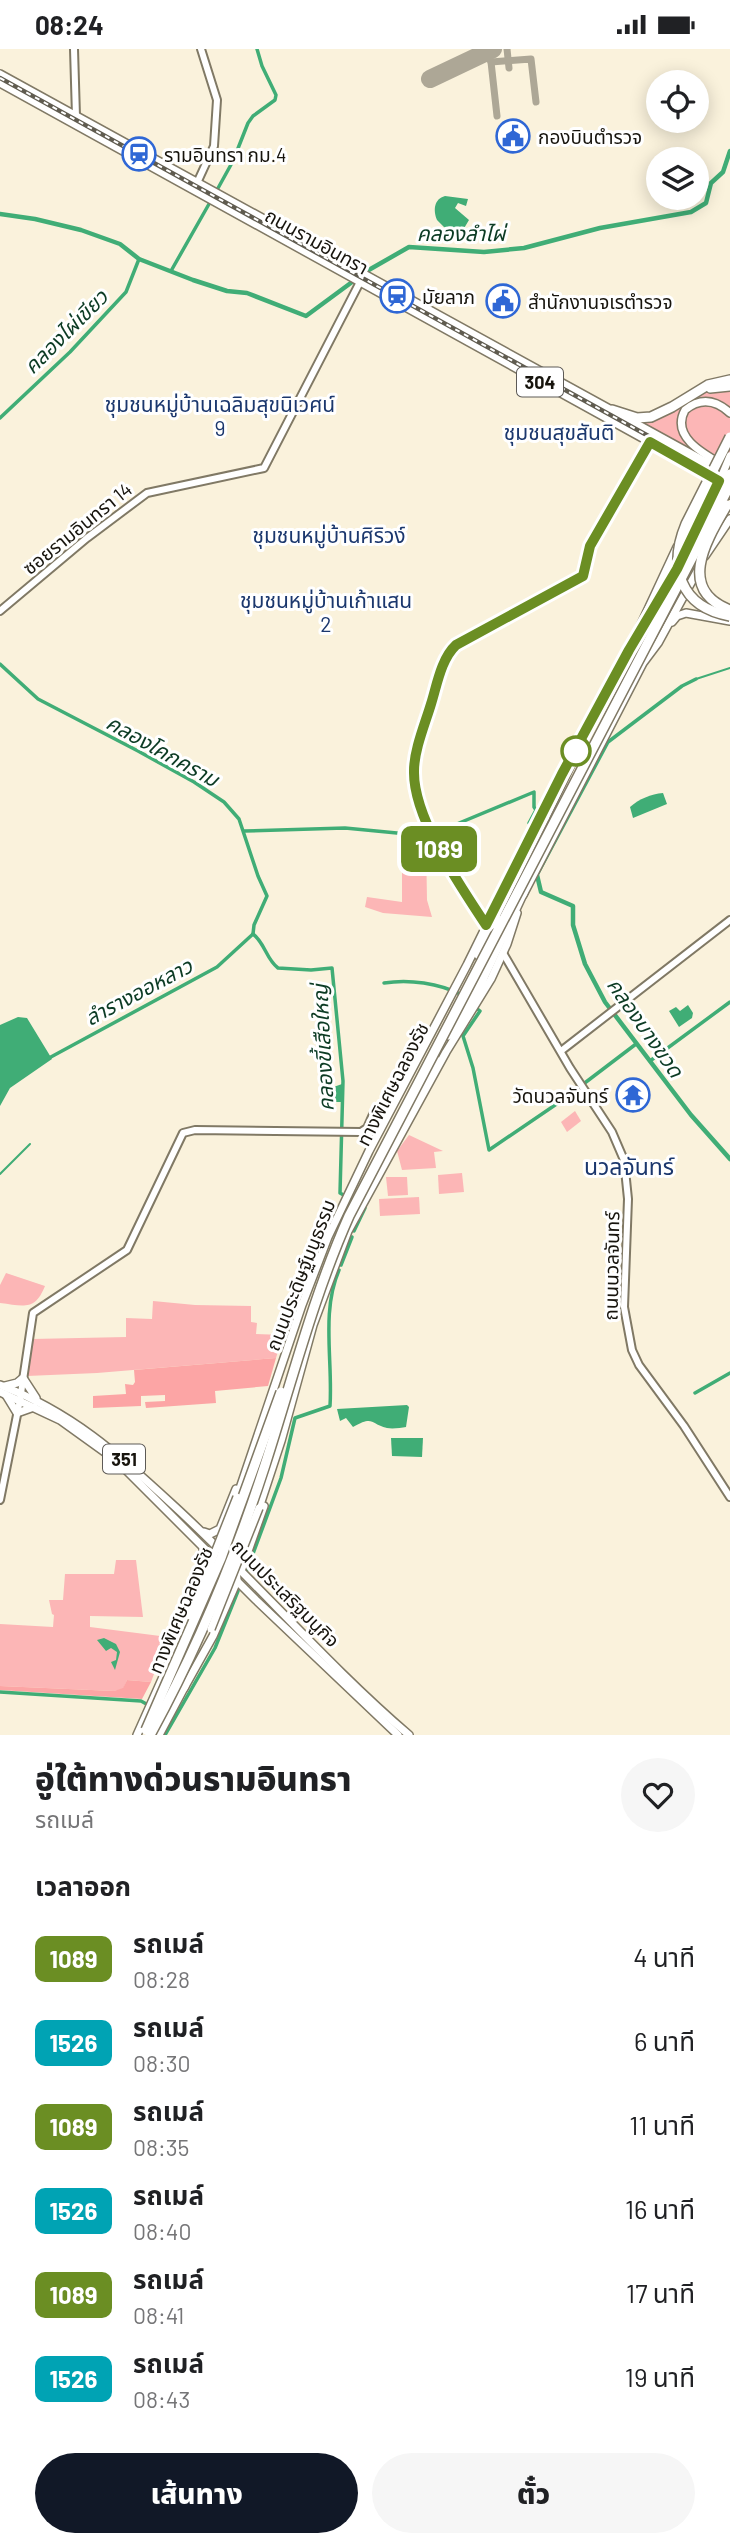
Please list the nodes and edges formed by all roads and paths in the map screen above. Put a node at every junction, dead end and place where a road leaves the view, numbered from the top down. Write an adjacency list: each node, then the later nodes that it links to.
1 (75, 49): 5 (street)
2 (201, 49): 6 (street)
3 (0, 73): 5 (main road, ถนนรามอินทรา / 304)
4 (0, 83): 7 (main road, ถนนรามอินทรา / 304)
5 (76, 116): 6 (main road, ถนนรามอินทรา / 304)
6 (197, 183): 7 (main road, ถนนรามอินทรา / 304)
7 (323, 257): 8 (main road, ถนนรามอินทรา / 304); 9 (main road, ถนนรามอินทรา / 304)
8 (356, 280): 10 (main road, ถนนรามอินทรา / 304); 26 (street, ซอยรามอินทรา 14)
9 (435, 313): 10 (main road); 14 (main road, ถนนรามอินทรา / 304)
10 (431, 321): 17 (main road, ถนนรามอินทรา / 304)
11 (730, 380): 13 (highway)
12 (730, 387): 13 (main road)
13 (680, 402): 14 (highway)
14 (612, 410): 20 (main road, ถนนรามอินทรา / 304)
15 (730, 413): 20 (main road)
16 (730, 437): 27 (highway, bridge)
17 (650, 442): 19 (main road, ถนนรามอินทรา / 304); 37 (street)
18 (730, 456): 30 (main road, bridge)
19 (700, 470): 21 (main road, ถนนรามอินทรา / 304); 23 (main road, ถนนประดิษฐ์มนูธรรม)
20 (730, 473): 37 (highway, ทางพิเศษฉลองรัช, bridge)
21 (730, 486): 42 (highway, ทางพิเศษฉลองรัช, bridge)
22 (730, 498): 23 (main road); 27 (highway, bridge)
23 (701, 502): 30 (main road, ถนนประดิษฐ์มนูธรรม)
24 (730, 512): 31 (main road, bridge)
25 (730, 519): 29 (main road, ถนนประดิษฐ์มนูธรรม)
26 (0, 611)
27 (730, 613)
28 (730, 621): 29 (main road)
29 (658, 643): 31 (main road, ถนนประดิษฐ์มนูธรรม)
30 (629, 650): 32 (main road, ถนนประดิษฐ์มนูธรรม)
31 (643, 663): 34 (main road, ถนนประดิษฐ์มนูธรรม)
32 (578, 748): 33 (main road, ถนนประดิษฐ์มนูธรรม); 37 (highway, bridge)
33 (526, 844): 34 (main road); 37 (main road, ถนนประดิษฐ์มนูธรรม)
34 (544, 852): 35 (main road, ถนนประดิษฐ์มนูธรรม)
35 (523, 892): 38 (main road, ถนนประดิษฐ์มนูธรรม); 39 (highway)
36 (730, 919): 40 (street)
37 (490, 924): 41 (main road, ถนนประดิษฐ์มนูธรรม); 69 (highway, ทางพิเศษฉลองรัช, bridge)
38 (503, 953): 39 (main road, ถนนประดิษฐ์มนูธรรม); 40 (street, ถนนนวลจันทร์)
39 (473, 1004): 42 (highway, bridge); 44 (main road, ถนนประดิษฐ์มนูธรรม)
40 (561, 1051): 53 (street, ถนนนวลจันทร์)
41 (390, 1110): 43 (main road, ถนนประดิษฐ์มนูธรรม); 45 (street)
42 (385, 1146): 70 (highway, ทางพิเศษฉลองรัช, bridge)
43 (360, 1169): 44 (main road); 51 (main road, ถนนประดิษฐ์มนูธรรม)
44 (377, 1175): 52 (main road, ถนนประดิษฐ์มนูธรรม)
45 (23, 1378): 46 (main road); 47 (street); 48 (main road)
46 (2, 1389): 47 (main road, ถนนประเสริฐมนูกิจ / 351); 50 (main road)
47 (20, 1397): 48 (main road, ถนนประเสริฐมนูกิจ / 351); 50 (street)
48 (36, 1404): 49 (main road, ถนนประเสริฐมนูกิจ / 351); 50 (main road)
49 (49, 1410): 56 (main road, ถนนประเสริฐมนูกิจ / 351); 59 (main road, ถนนประเสริฐมนูกิจ / 351)
50 (17, 1413): 54 (street)
51 (258, 1434): 55 (main road); 65 (main road, ถนนประดิษฐ์มนูธรรม, bridge)
52 (281, 1441): 57 (main road); 66 (main road, ถนนประดิษฐ์มนูธรรม, bridge)
53 (730, 1497)
54 (0, 1500)
55 (221, 1527): 56 (main road); 57 (main road); 58 (main road)
56 (200, 1530): 58 (main road, ถนนประเสริฐมนูกิจ / 351)
57 (254, 1535): 61 (main road)
58 (217, 1546): 60 (main road); 61 (main road, ถนนประเสริฐมนูกิจ / 351)
59 (202, 1547): 60 (main road, ถนนประเสริฐมนูกิจ / 351); 63 (main road)
60 (218, 1561): 62 (main road, ถนนประเสริฐมนูกิจ / 351)
61 (238, 1568): 62 (main road); 72 (main road, ถนนประเสริฐมนูกิจ / 351)
62 (237, 1581): 64 (main road); 71 (main road, ถนนประเสริฐมนูกิจ / 351)
63 (199, 1584): 64 (main road); 65 (main road)
64 (230, 1596): 66 (main road)
65 (166, 1671): 68 (main road, ถนนประดิษฐ์มนูธรรม)
66 (184, 1688): 67 (main road, ถนนประดิษฐ์มนูธรรม)
67 (163, 1734)
68 (137, 1735)
69 (144, 1735)
70 (150, 1735)
71 (398, 1735)
72 (409, 1735)

